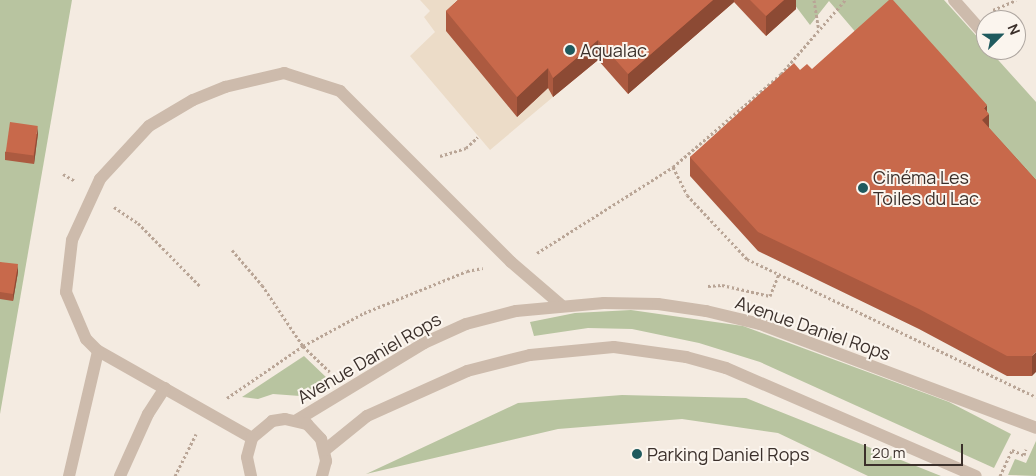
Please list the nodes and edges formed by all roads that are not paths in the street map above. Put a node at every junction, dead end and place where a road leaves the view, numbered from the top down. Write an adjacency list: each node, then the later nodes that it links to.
1 (954, 0): 2 (street)
2 (976, 25)
3 (561, 305): 4 (street); 6 (street, Avenue Daniel Rops); 7 (street, Avenue Daniel Rops)
4 (98, 351): 5 (street); 11 (street)
5 (165, 388): 8 (street); 12 (street)
6 (297, 420): 8 (street); 9 (street)
7 (1035, 427)
8 (252, 438): 10 (street)
9 (325, 450): 13 (street); 14 (street)
10 (247, 473)
11 (69, 476)
12 (120, 476)
13 (322, 476)
14 (976, 476)

